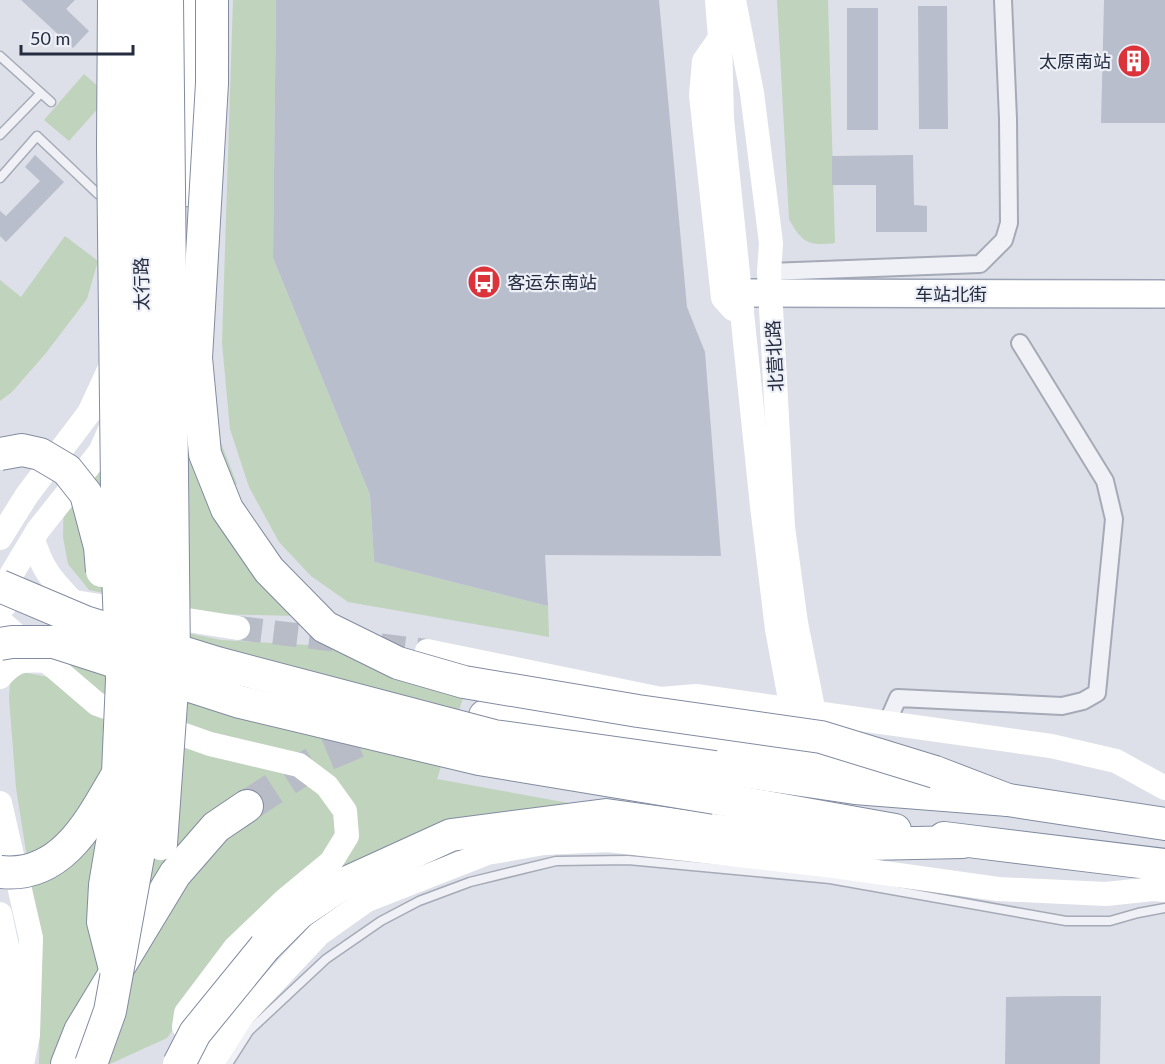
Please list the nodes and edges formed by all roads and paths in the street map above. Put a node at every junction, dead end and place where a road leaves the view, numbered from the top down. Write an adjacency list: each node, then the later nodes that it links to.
1 (114, 0): 36 (highway, bridge)
2 (126, 0): 26 (main road)
3 (139, 0): 28 (highway, 太行路, bridge)
4 (167, 0): 23 (highway, 太行路, bridge)
5 (180, 0): 27 (main road)
6 (191, 0): 23 (highway, bridge)
7 (212, 0): 40 (highway, bridge)
8 (717, 0): 11 (main road, 北营北路)
9 (734, 0): 18 (main road, 北营北路)
10 (1003, 0): 20 (street)
11 (720, 38): 19 (main road, 北营北路); 22 (main road)
12 (0, 56): 13 (lane)
13 (40, 93): 14 (lane); 15 (lane)
14 (51, 102)
15 (0, 135)
16 (0, 178): 17 (lane)
17 (119, 198)
18 (771, 243): 19 (main road); 20 (main road, 北营北路)
19 (735, 247): 22 (main road, 北营北路)
20 (770, 292): 21 (main road, 车站北街); 22 (main road, 车站北街); 37 (main road, 北营北路)
21 (1162, 299)
22 (741, 301): 37 (main road, 北营北路)
23 (170, 311): 28 (highway, 太行路, bridge)
24 (1020, 343): 39 (street)
25 (0, 454): 36 (highway, bridge)
26 (0, 537)
27 (33, 539): 29 (main road); 30 (main road)
28 (159, 568): 53 (highway, bridge); 59 (highway, bridge)
29 (4, 577): 30 (main road); 32 (main road); 43 (highway, bridge)
30 (74, 602): 31 (main road)
31 (238, 628)
32 (1, 630): 34 (main road); 47 (highway, bridge)
33 (427, 651): 37 (main road)
34 (48, 661): 35 (main road); 54 (main road)
35 (0, 677)
36 (121, 705): 41 (highway, bridge)
37 (803, 711): 39 (main road)
38 (484, 716): 40 (highway)
39 (887, 723): 42 (main road)
40 (935, 772): 43 (highway)
41 (118, 774): 49 (highway, bridge); 53 (highway, bridge)
42 (1165, 788)
43 (1008, 800): 46 (highway)
44 (0, 803): 56 (main road)
45 (247, 806): 57 (highway)
46 (1165, 824)
47 (963, 842): 48 (highway); 60 (highway, bridge)
48 (1165, 865)
49 (0, 872)
50 (1165, 890): 54 (main road)
51 (1165, 908): 62 (lane)
52 (0, 914): 55 (main road)
53 (117, 974): 58 (highway, bridge)
54 (233, 1030): 61 (main road)
55 (3, 1064)
56 (22, 1064)
57 (67, 1064)
58 (91, 1064)
59 (114, 1064)
60 (179, 1064)
61 (211, 1064)
62 (228, 1064)

